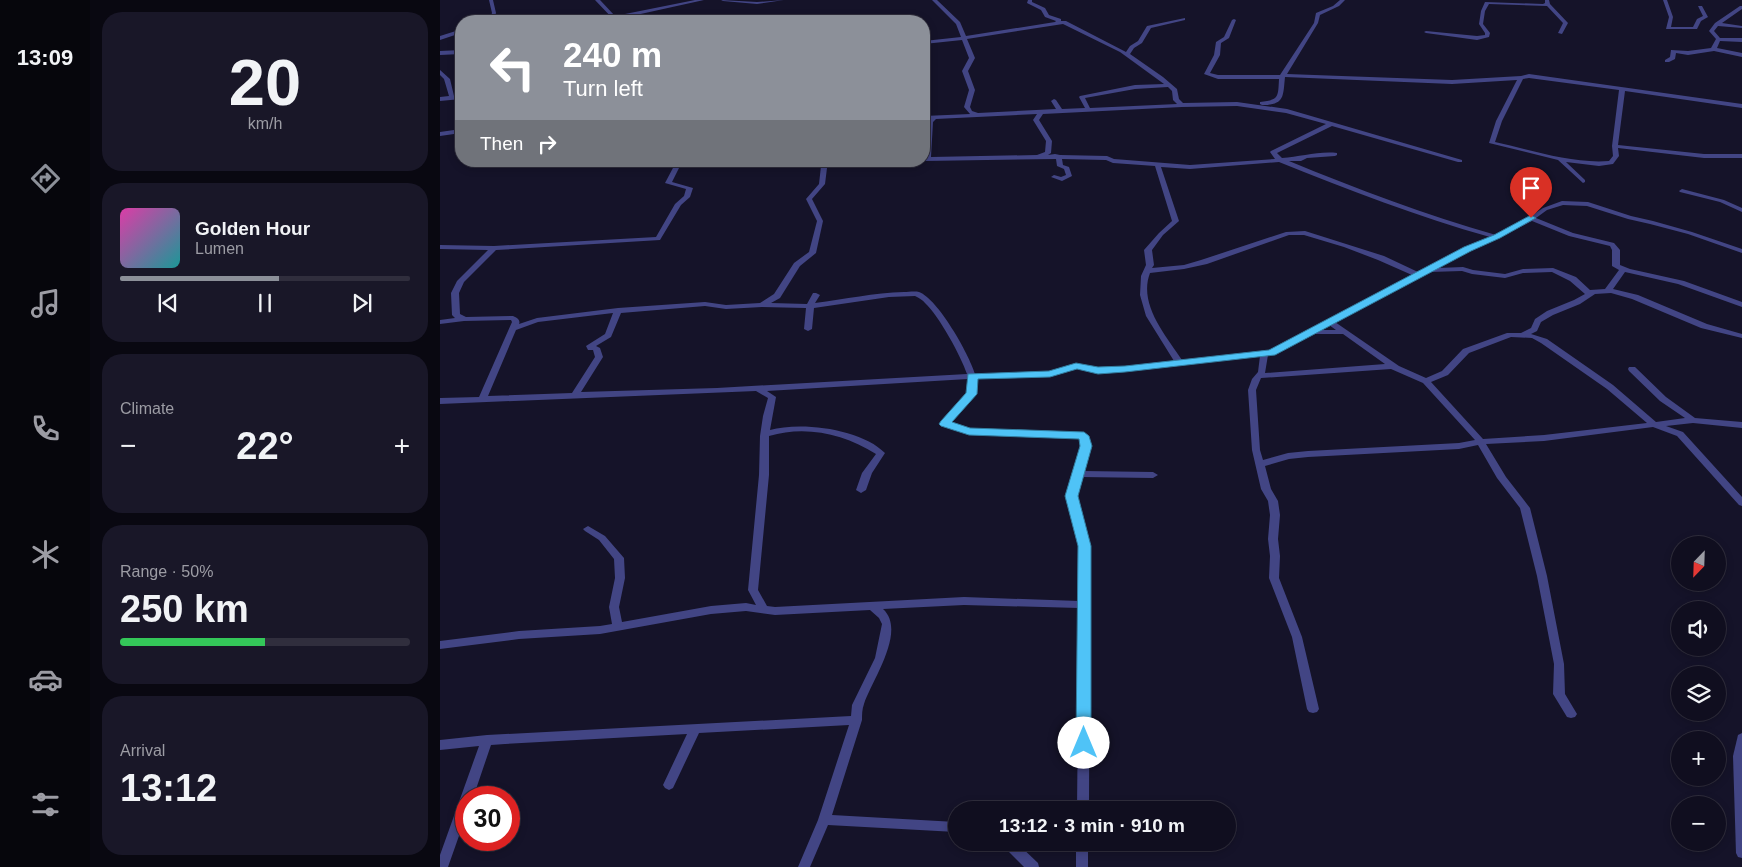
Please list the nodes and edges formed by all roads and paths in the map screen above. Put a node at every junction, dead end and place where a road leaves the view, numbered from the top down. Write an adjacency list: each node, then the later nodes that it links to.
1 (491, 0): 13 (street)
2 (597, 0): 14 (street)
3 (702, 0): 15 (street)
4 (723, 0): 5 (street)
5 (782, 0)
6 (934, 0): 25 (street)
7 (1030, 0): 18 (street)
8 (1343, 0): 36 (street)
9 (1665, 0): 12 (street)
10 (1548, 2): 21 (street); 22 (street)
11 (1742, 6): 19 (street)
12 (1700, 7)
13 (493, 15)
14 (610, 15)
15 (637, 15)
16 (1183, 19): 32 (street)
17 (1234, 20): 36 (street)
18 (1057, 22): 25 (street); 32 (street)
19 (1717, 24): 20 (street); 26 (street)
20 (1742, 27)
21 (1426, 32)
22 (1560, 33)
23 (455, 34): 24 (street)
24 (440, 38)
25 (962, 38): 28 (street); 52 (street)
26 (1719, 39): 27 (street); 29 (street)
27 (1742, 40)
28 (930, 42)
29 (1714, 49): 33 (street); 34 (street)
30 (455, 52): 31 (street)
31 (440, 53)
32 (1126, 54): 38 (street)
33 (1742, 56)
34 (1667, 61)
35 (440, 72): 40 (street)
36 (1283, 76): 37 (street); 44 (street)
37 (1522, 78): 39 (street); 66 (street)
38 (1170, 85): 46 (street); 48 (street)
39 (1622, 89): 47 (street); 59 (street)
40 (452, 98): 41 (street); 42 (street)
41 (455, 98)
42 (440, 99)
43 (1054, 101): 50 (street)
44 (1273, 103): 45 (street); 49 (street)
45 (1237, 104): 46 (street); 49 (street)
46 (1182, 105): 48 (street)
47 (1742, 106)
48 (1088, 109): 50 (street)
49 (1286, 111): 56 (street)
50 (1060, 112): 51 (street)
51 (1040, 113): 52 (street); 60 (street)
52 (979, 116): 54 (street)
53 (930, 118): 54 (street)
54 (934, 118): 55 (street)
55 (930, 121)
56 (1330, 124): 67 (street); 68 (street)
57 (455, 132): 58 (street)
58 (440, 134)
59 (1615, 146): 62 (street); 66 (street)
60 (1048, 153): 63 (street); 64 (street)
61 (1335, 154): 67 (street)
62 (1742, 156)
63 (1038, 157): 64 (street); 65 (street)
64 (1059, 157): 69 (street); 72 (street)
65 (930, 159)
66 (1560, 159): 73 (street)
67 (1280, 160): 69 (street); 77 (street)
68 (1460, 161)
69 (1158, 166): 83 (street)
70 (678, 167): 79 (street)
71 (824, 167): 88 (street)
72 (1054, 177)
73 (1583, 181)
74 (1682, 191): 75 (street)
75 (1742, 210)
76 (1531, 218): 77 (street); 80 (street); 82 (street)
77 (1497, 236): 81 (street)
78 (440, 247): 79 (street)
79 (494, 248): 92 (street)
80 (1742, 251)
81 (1428, 270): 84 (street); 86 (street)
82 (1623, 270): 85 (street); 89 (street)
83 (1147, 271): 84 (street); 102 (street)
84 (1418, 275): 94 (street)
85 (1607, 292): 86 (street); 100 (street)
86 (1590, 294): 99 (street)
87 (816, 295): 90 (street)
88 (762, 305): 90 (street); 91 (street)
89 (1742, 305)
90 (810, 306): 96 (street); 105 (street)
91 (618, 310): 95 (street); 109 (street)
92 (465, 319): 93 (street); 95 (street)
93 (440, 322)
94 (1330, 322): 97 (street); 98 (street)
95 (513, 329): 110 (street)
96 (808, 329)
97 (1310, 332): 98 (street); 101 (street)
98 (1343, 332): 103 (street)
99 (1521, 335): 107 (street); 113 (street)
100 (1742, 336)
101 (1264, 353): 102 (street); 106 (street)
102 (1180, 364): 105 (street)
103 (1393, 366): 106 (street); 107 (street)
104 (1632, 369): 112 (street)
105 (972, 376): 108 (street); 118 (street)
106 (1258, 376): 117 (street)
107 (1426, 381): 116 (street)
108 (758, 389): 109 (street); 115 (street)
109 (575, 394): 110 (street)
110 (483, 398): 111 (street)
111 (440, 401)
112 (1693, 420): 113 (street); 114 (street)
113 (1654, 425): 116 (street); 121 (street)
114 (1742, 425)
115 (766, 434): 120 (street); 125 (street)
116 (1481, 442): 117 (street); 129 (street)
117 (1260, 464): 128 (street)
118 (1078, 474): 119 (street); 123 (street)
119 (1153, 475)
120 (861, 490)
121 (1742, 503)
122 (588, 528): 126 (street)
123 (1084, 605): 124 (street); 137 (street)
124 (872, 606): 125 (street); 130 (street)
125 (763, 609): 126 (street)
126 (618, 627): 127 (street)
127 (440, 645)
128 (1313, 709)
129 (1572, 714)
130 (856, 720): 131 (street); 138 (street)
131 (695, 728): 133 (street); 135 (street)
132 (1742, 738): 143 (street)
133 (487, 740): 134 (street); 136 (street)
134 (440, 745)
135 (669, 785)
136 (471, 786)
137 (1083, 801)
138 (824, 820): 139 (street); 145 (street)
139 (948, 827)
140 (455, 831): 144 (street)
141 (1016, 851): 146 (street)
142 (1082, 851): 147 (street)
143 (1742, 853)
144 (442, 867)
145 (804, 867)
146 (1033, 867)
147 (1082, 867)

